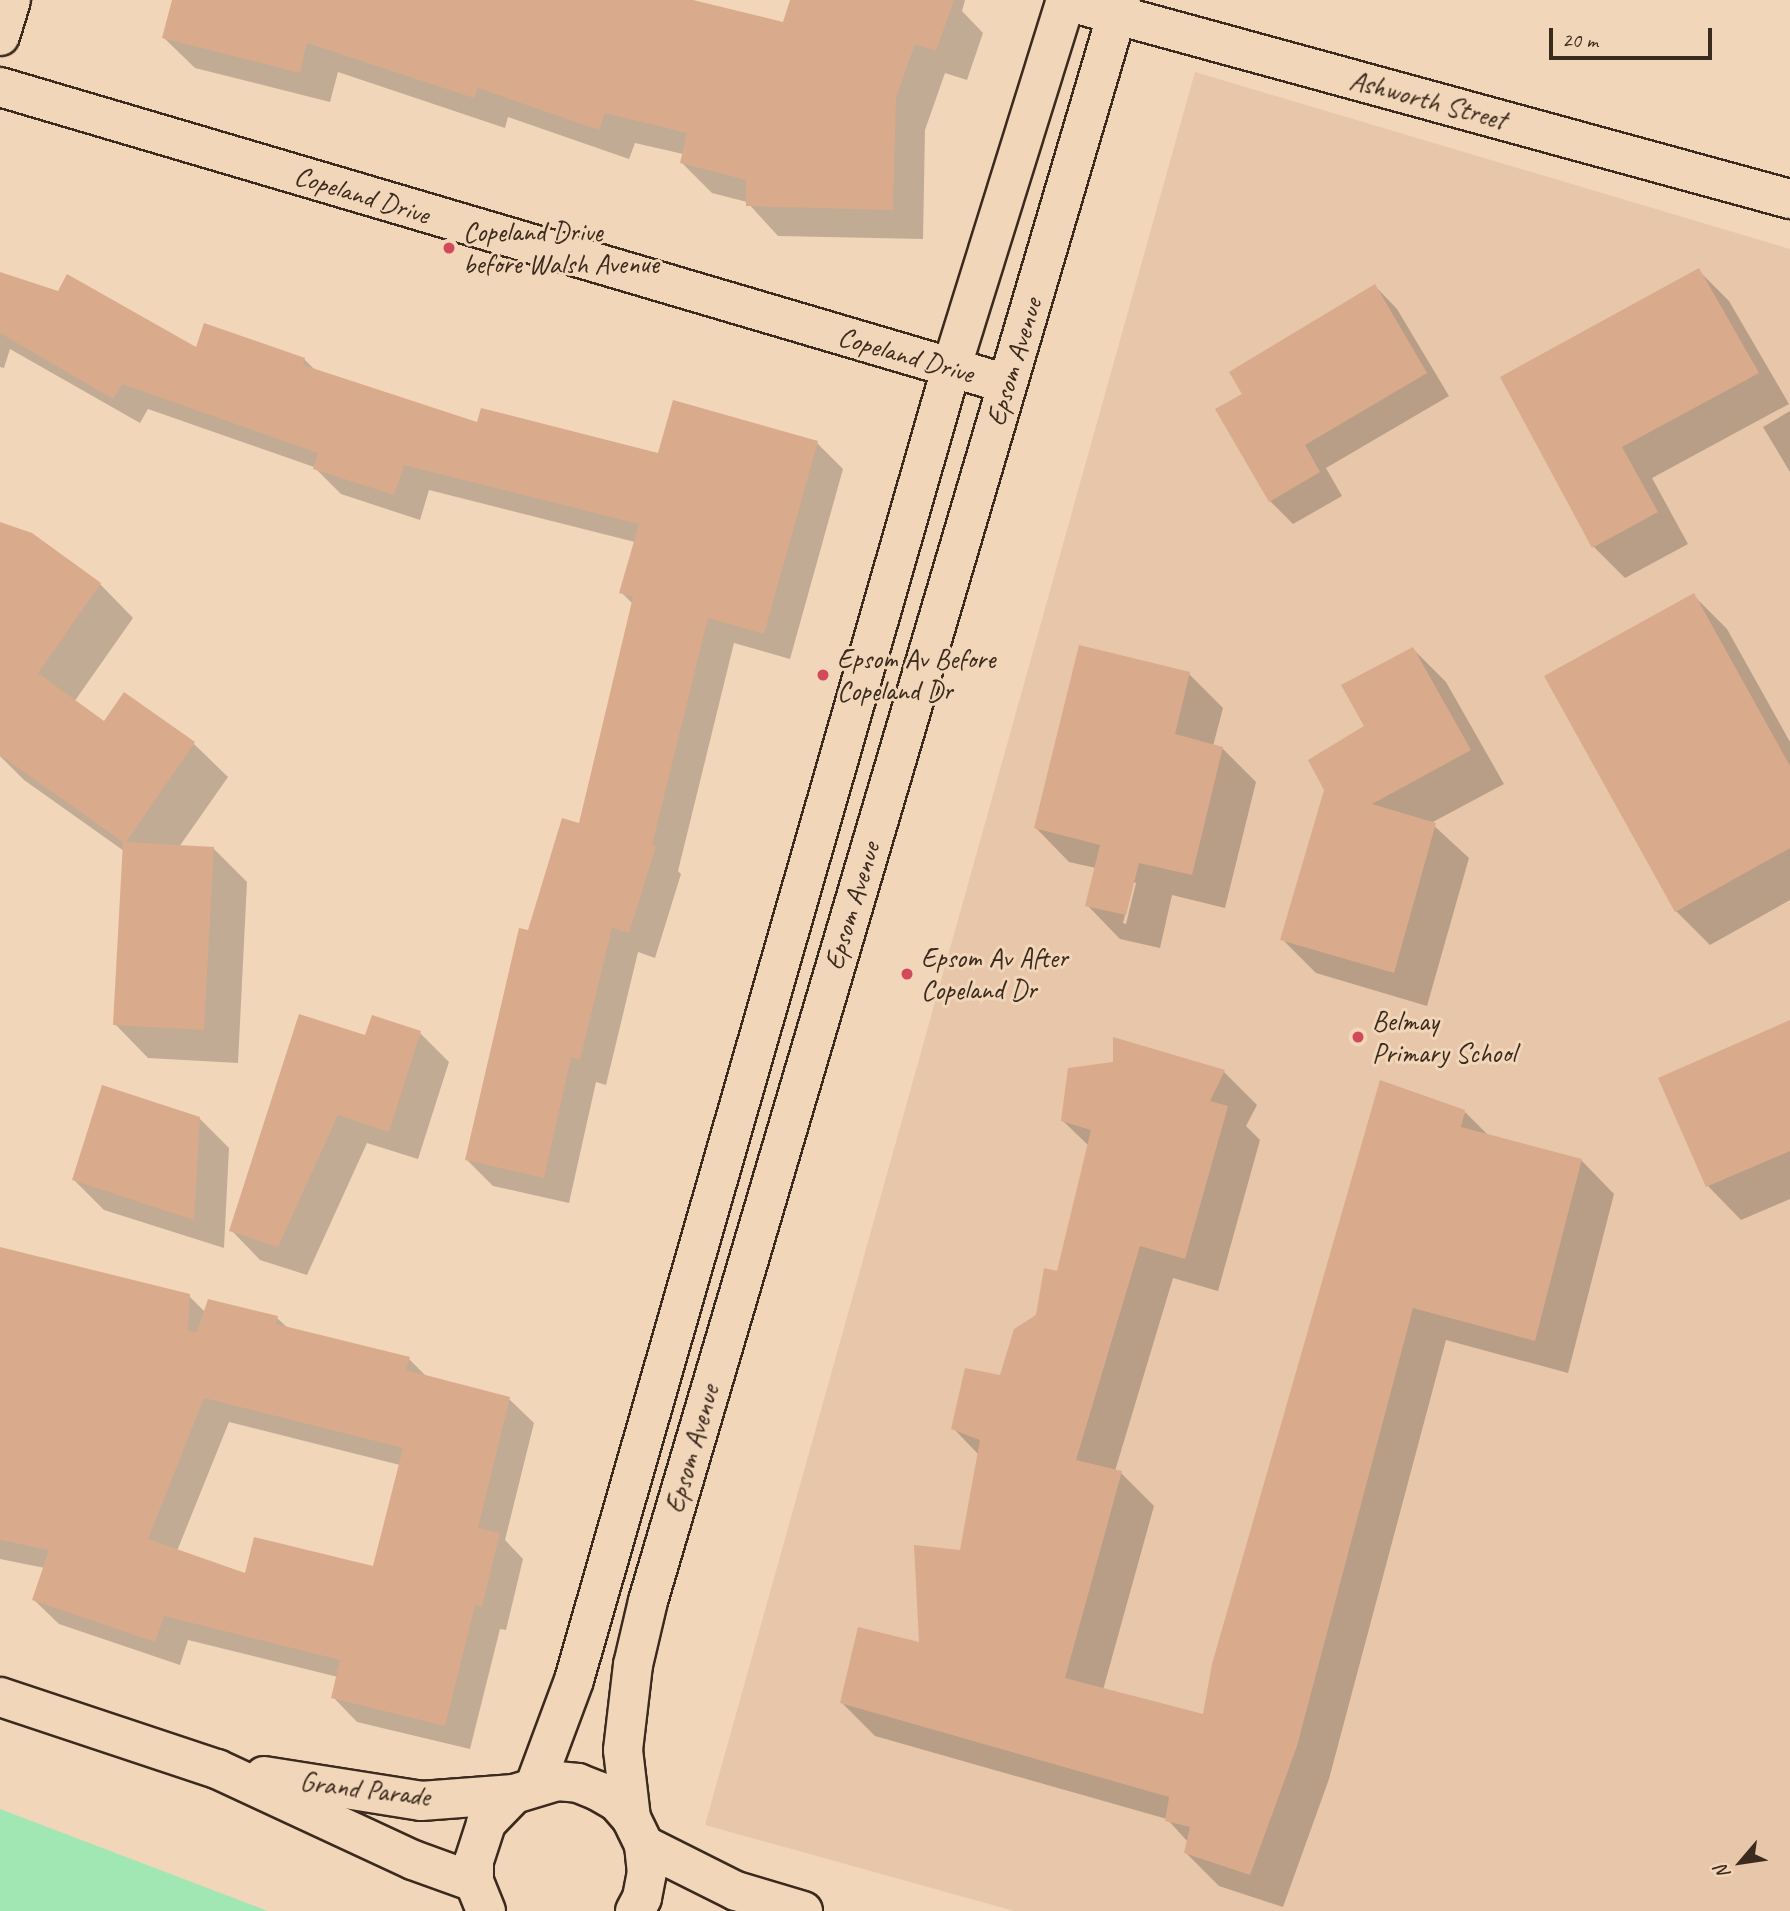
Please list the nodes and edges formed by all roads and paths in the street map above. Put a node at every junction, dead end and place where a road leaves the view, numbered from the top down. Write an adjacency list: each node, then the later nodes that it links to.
1 (11, 0): 4 (street)
2 (1066, 1): 3 (street, Ashworth Street); 7 (street, Epsom Avenue)
3 (1119, 8): 6 (street, Ashworth Street); 8 (street, Epsom Avenue)
4 (0, 36)
5 (0, 87): 7 (street, Copeland Drive)
6 (1790, 199)
7 (951, 369): 8 (street, Copeland Drive); 11 (street, Epsom Avenue)
8 (1007, 384): 12 (street, Epsom Avenue)
9 (0, 1697): 10 (street, Grand Parade)
10 (217, 1769): 11 (street, Grand Parade); 13 (street, Grand Parade)
11 (525, 1789): 12 (street, Grand Parade); 13 (street)
12 (637, 1832): 14 (street, Epsom Avenue); 15 (street, Grand Parade)
13 (480, 1897)
14 (635, 1911)
15 (803, 1911)

